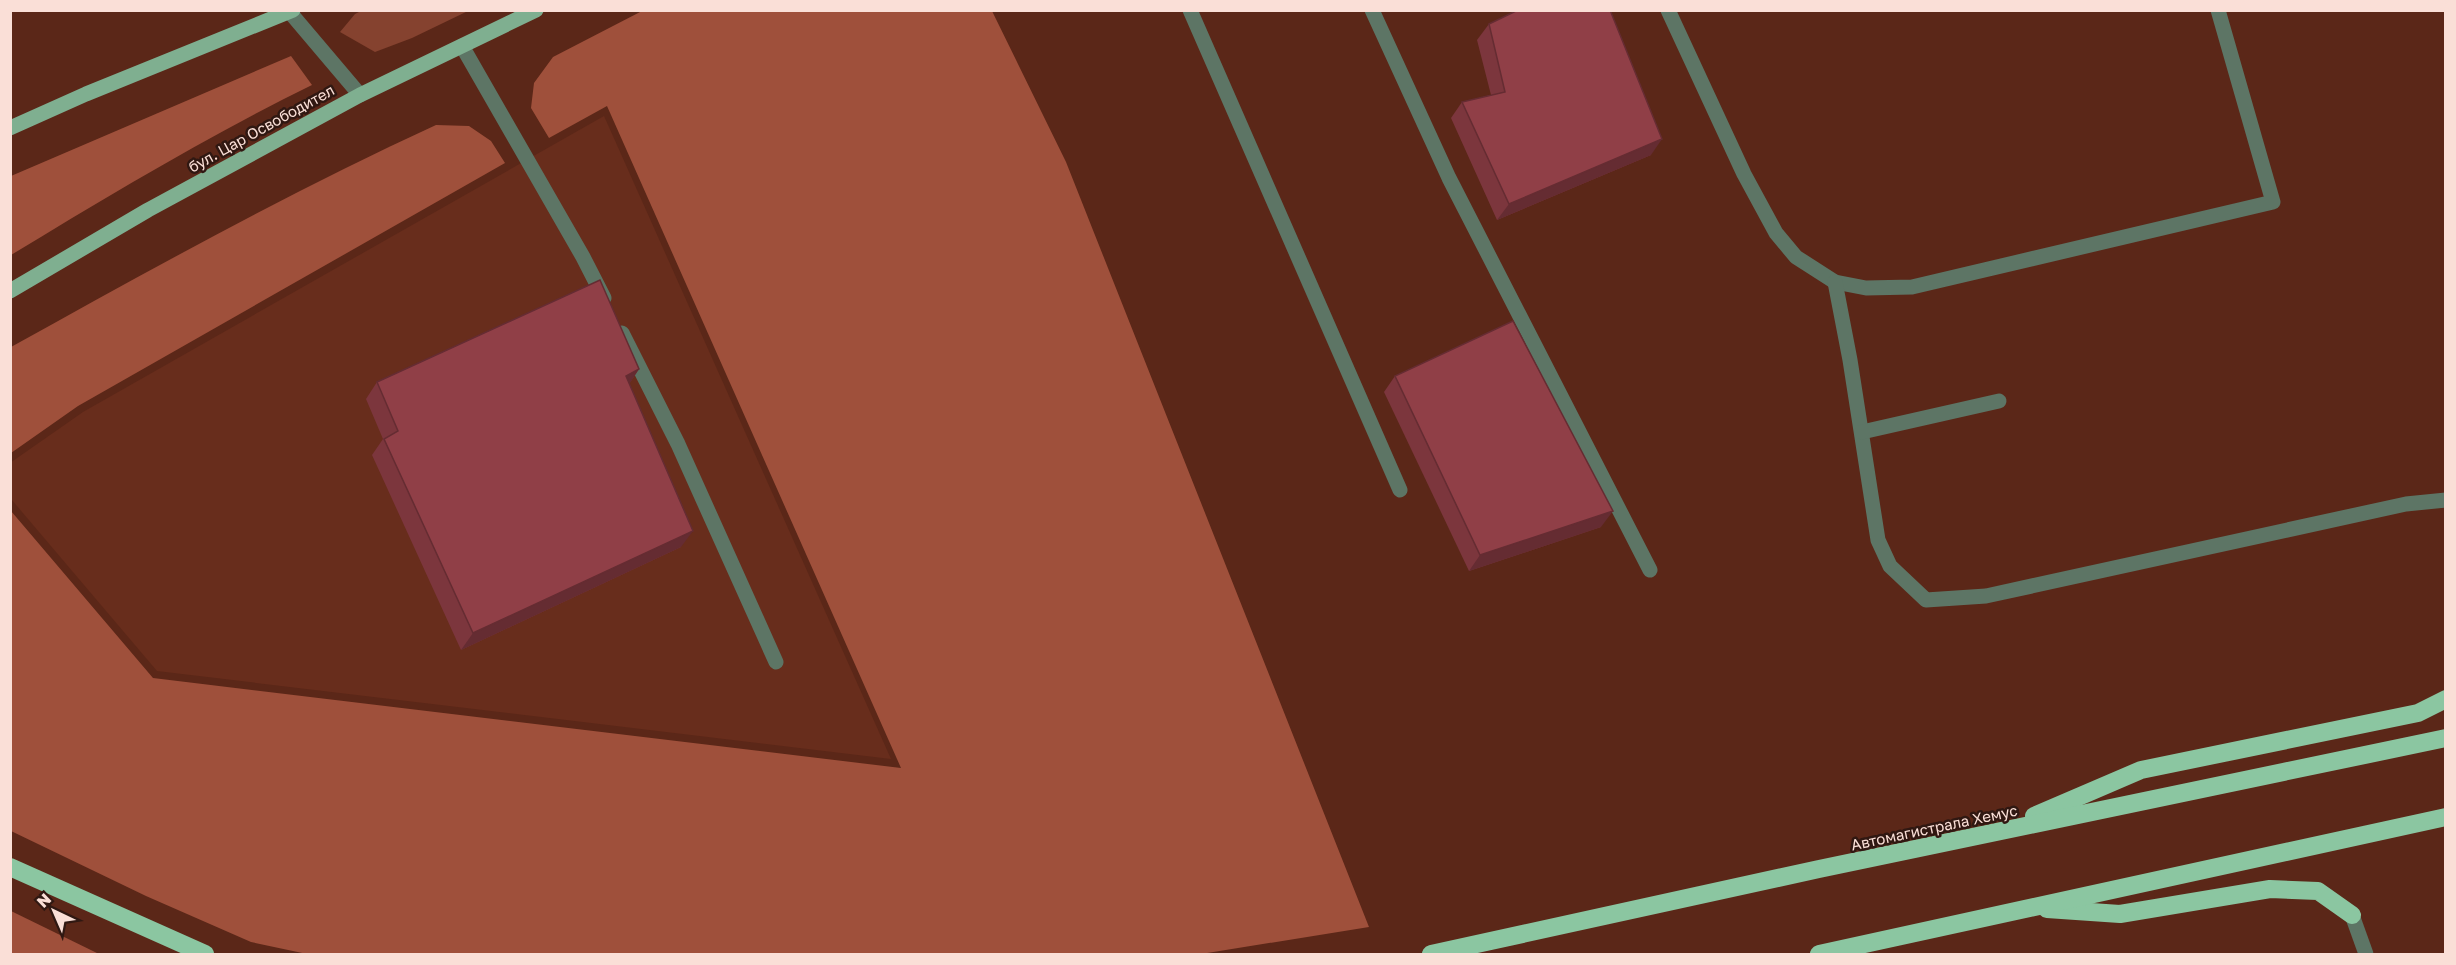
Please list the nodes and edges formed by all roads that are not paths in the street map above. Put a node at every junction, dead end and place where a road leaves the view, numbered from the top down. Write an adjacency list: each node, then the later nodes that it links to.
1 (536, 10): 7 (main road, бул. Цар Освободител)
2 (1190, 10): 14 (street)
3 (1372, 10): 16 (street)
4 (1668, 10): 10 (street)
5 (2218, 10): 10 (street)
6 (290, 11): 8 (street); 9 (main road)
7 (462, 46): 8 (main road, бул. Цар Освободител); 17 (street)
8 (360, 95): 11 (main road, бул. Цар Освободител)
9 (10, 128)
10 (1835, 282): 13 (street)
11 (10, 291)
12 (1999, 401): 13 (street)
13 (1862, 432): 15 (street)
14 (1400, 490)
15 (2445, 500)
16 (1650, 570)
17 (776, 662)
18 (2445, 699): 21 (highway)
19 (2445, 738): 21 (highway, Автомагистрала Хемус)
20 (2445, 817): 23 (highway)
21 (1994, 832): 26 (highway, Автомагистрала Хемус)
22 (10, 867): 25 (highway)
23 (2028, 907): 24 (highway); 27 (highway)
24 (2352, 915): 28 (street)
25 (205, 954)
26 (1431, 954)
27 (1819, 954)
28 (2366, 954)

